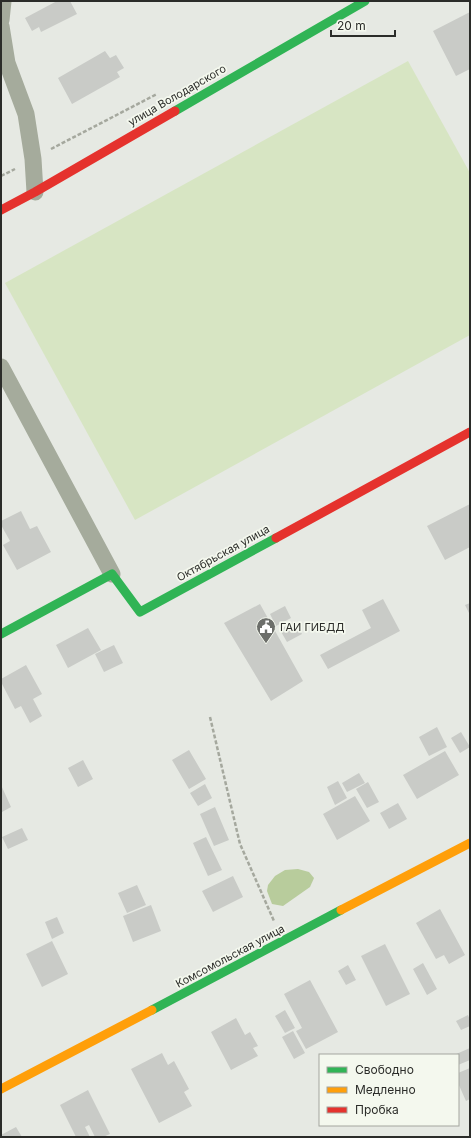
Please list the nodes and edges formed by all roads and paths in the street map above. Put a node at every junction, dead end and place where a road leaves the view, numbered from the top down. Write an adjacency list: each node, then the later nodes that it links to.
1 (2, 1): 3 (street)
2 (365, 1): 8 (street, улица Володарского)
3 (1, 20)
4 (1, 26): 6 (street)
5 (162, 91): 6 (path)
6 (33, 159): 7 (path); 8 (street)
7 (1, 176)
8 (34, 192): 9 (street, улица Володарского)
9 (1, 210)
10 (1, 367): 12 (street)
11 (470, 432): 12 (street, Октябрьская улица)
12 (112, 574): 13 (street)
13 (1, 634)
14 (210, 717): 16 (path)
15 (470, 843): 16 (street, Комсомольская улица)
16 (284, 941): 17 (street, Комсомольская улица)
17 (1, 1089)

